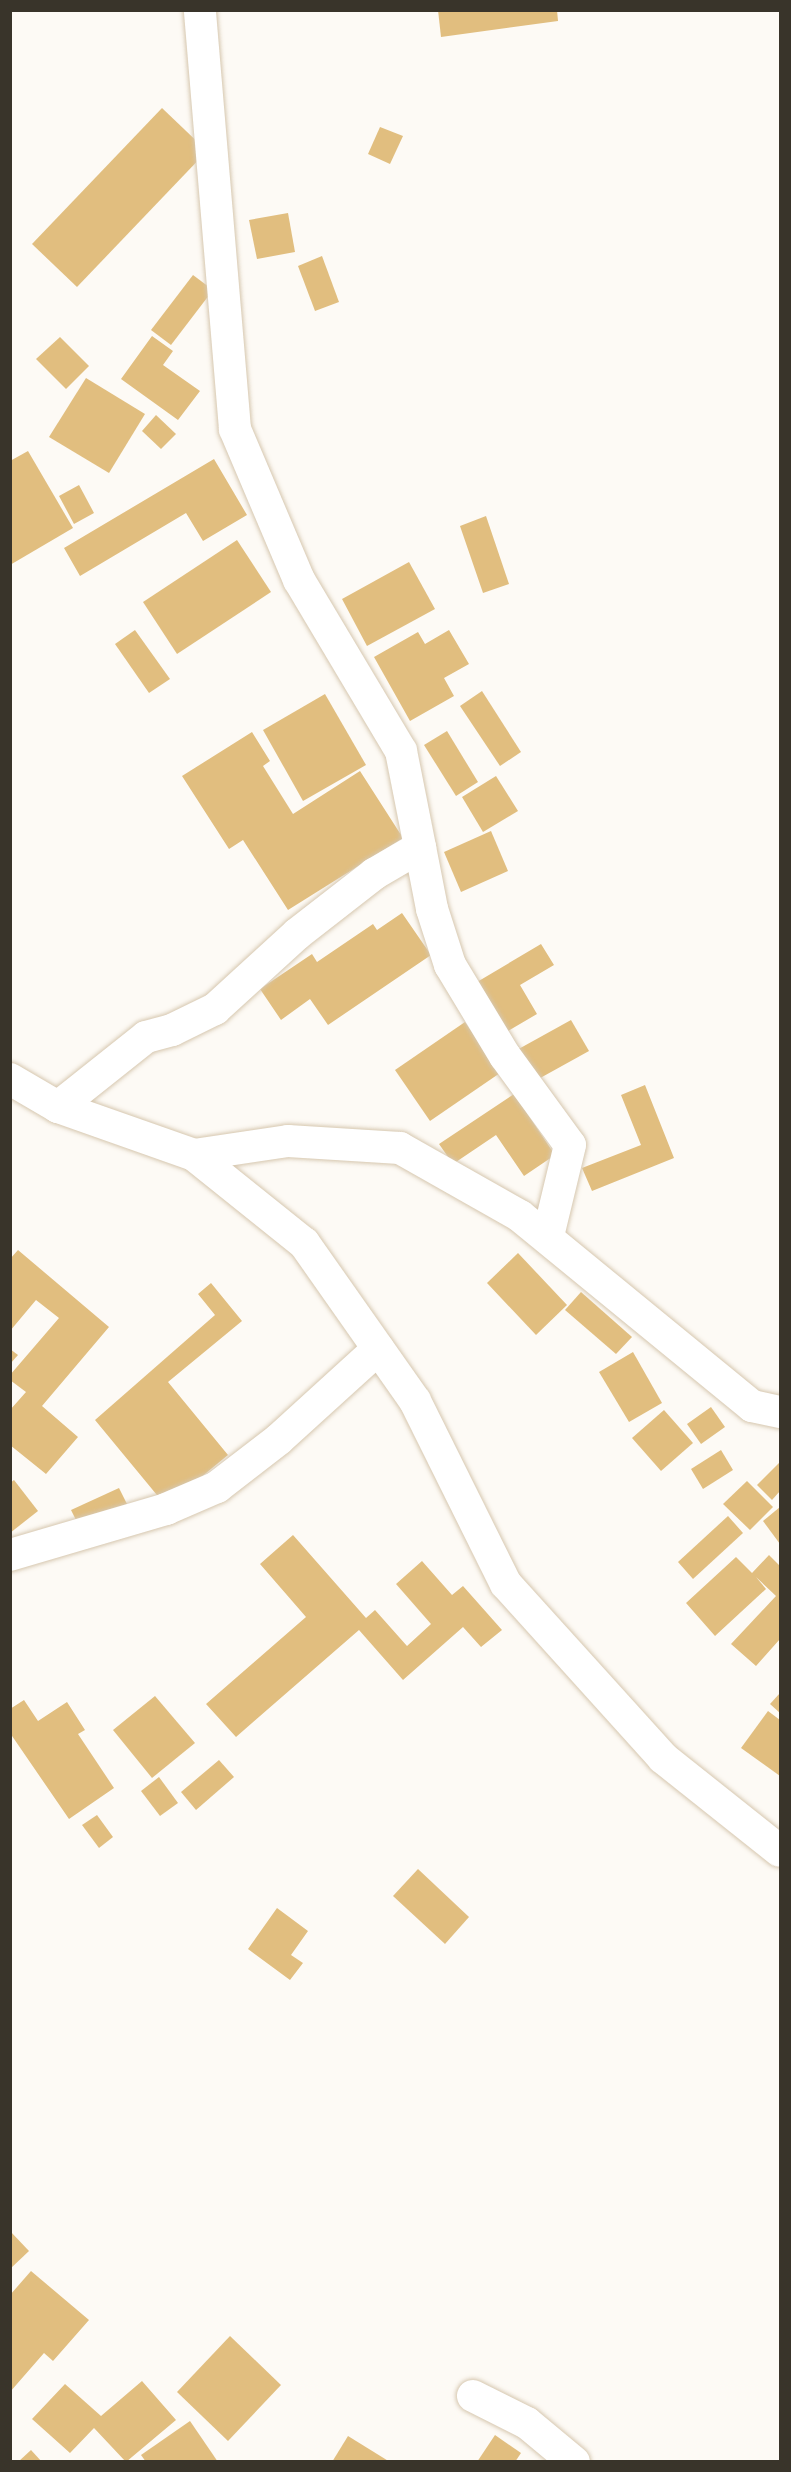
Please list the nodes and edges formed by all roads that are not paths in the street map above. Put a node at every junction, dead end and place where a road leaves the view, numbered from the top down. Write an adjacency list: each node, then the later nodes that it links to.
1 (200, 10): 2 (street)
2 (420, 847): 4 (street); 6 (street)
3 (10, 1079): 4 (street)
4 (58, 1107): 5 (street)
5 (194, 1155): 6 (street); 7 (street)
6 (548, 1236): 8 (street)
7 (378, 1348): 9 (street); 10 (street)
8 (780, 1412)
9 (10, 1555)
10 (780, 1851)
11 (473, 2396): 12 (street)
12 (574, 2462)

